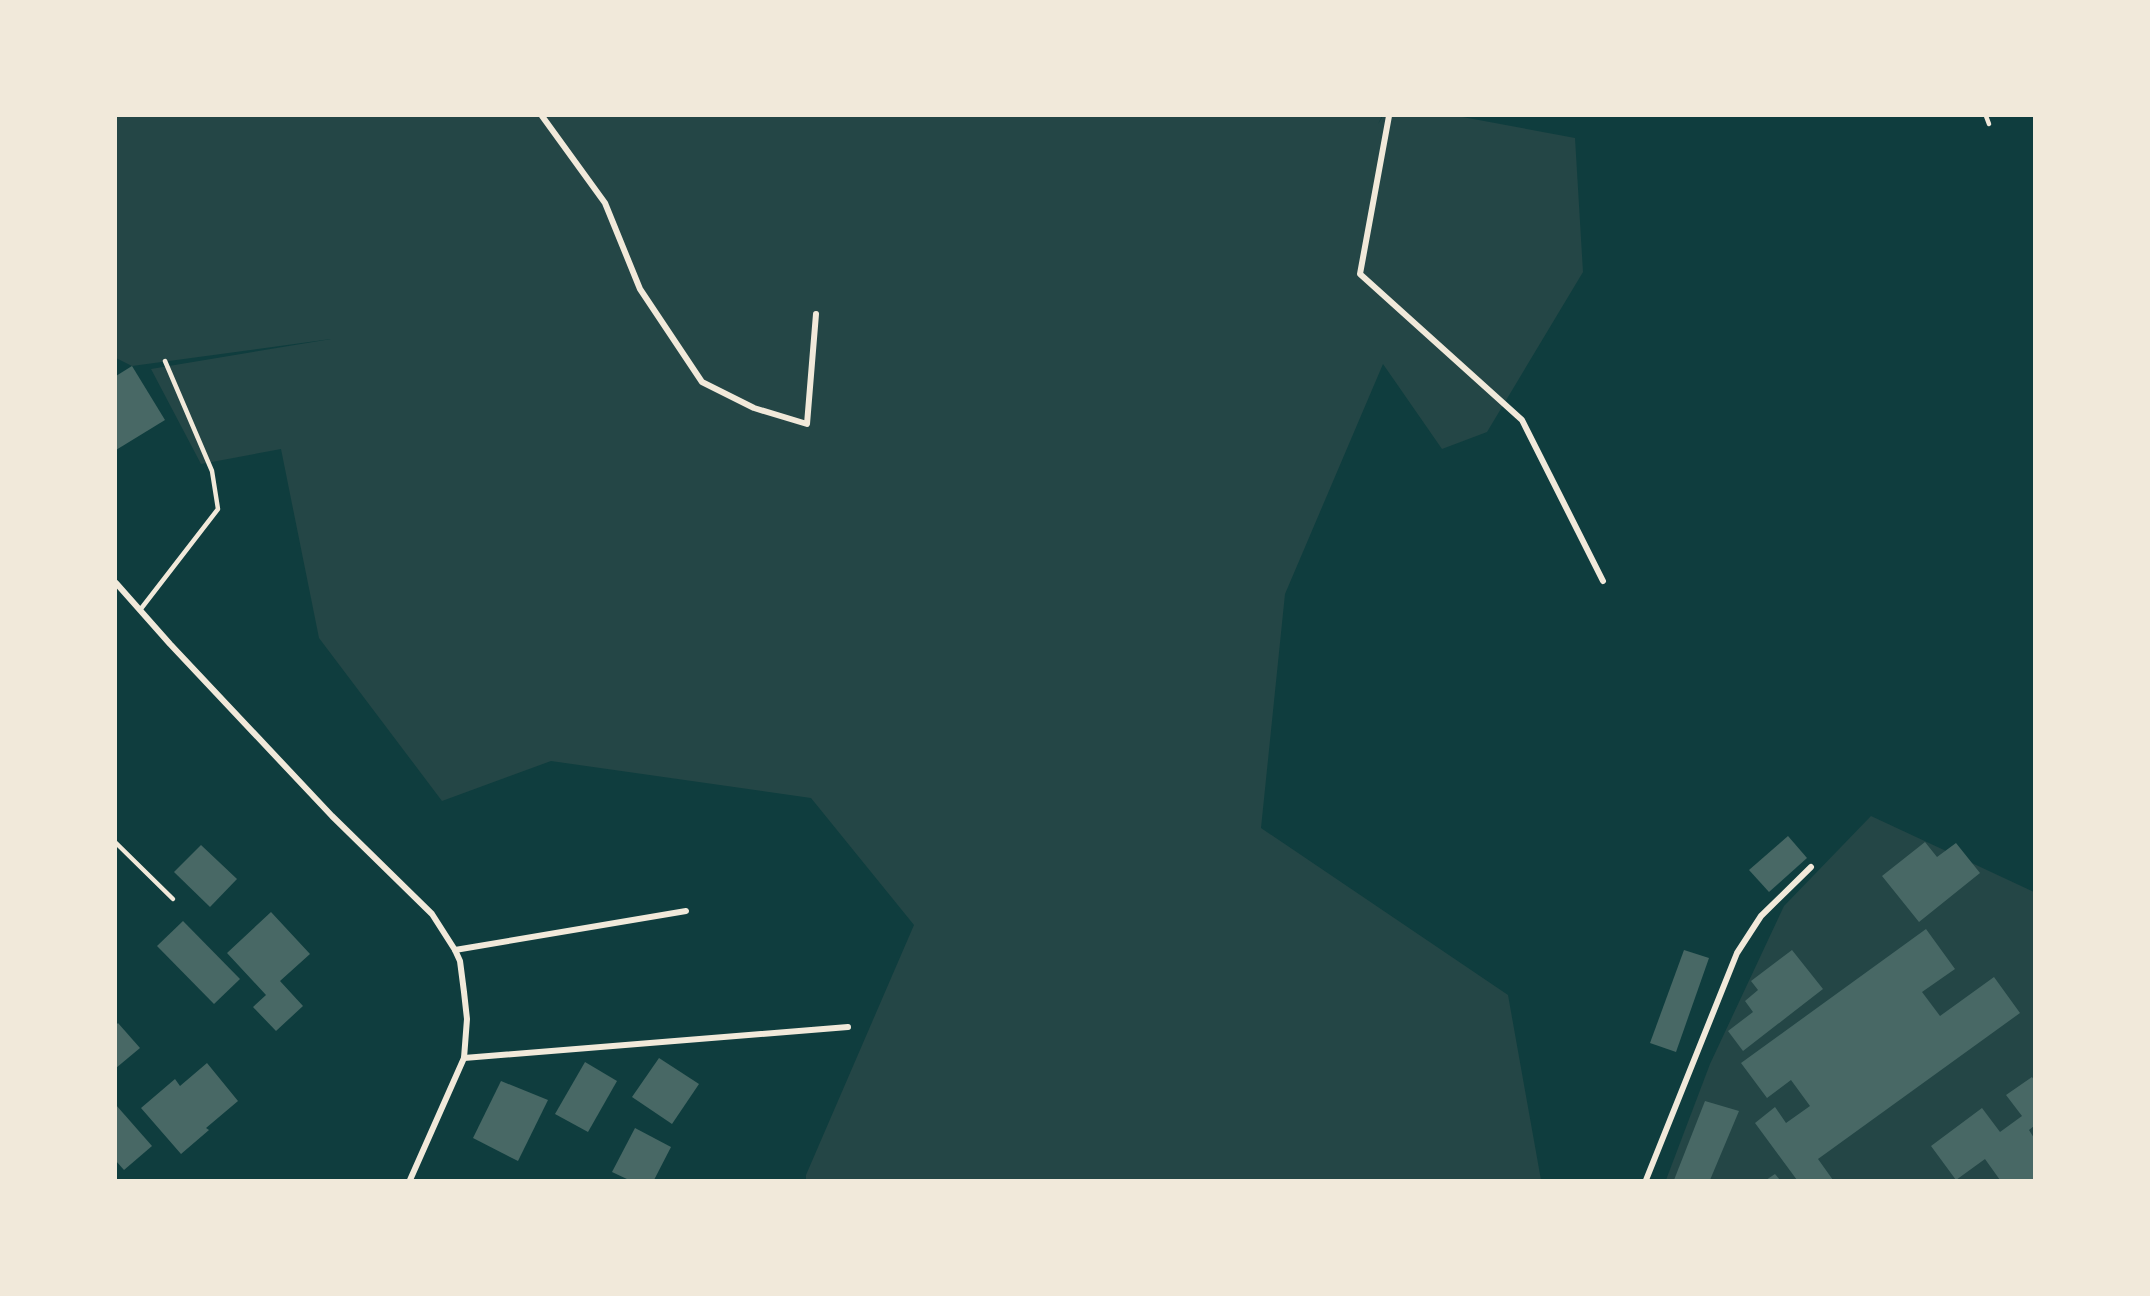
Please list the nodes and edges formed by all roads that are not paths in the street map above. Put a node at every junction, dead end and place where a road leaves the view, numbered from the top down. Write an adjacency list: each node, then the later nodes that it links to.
1 (542, 116): 5 (street)
2 (1389, 116): 7 (street)
3 (1986, 116): 4 (lane)
4 (1989, 124)
5 (816, 314)
6 (165, 361): 9 (lane)
7 (1603, 581)
8 (116, 583): 9 (street)
9 (140, 610): 14 (street)
10 (116, 843): 12 (lane)
11 (1811, 867): 18 (street)
12 (173, 899)
13 (686, 911): 14 (street)
14 (455, 950): 16 (street)
15 (848, 1026): 16 (street)
16 (464, 1058): 17 (street)
17 (410, 1180)
18 (1646, 1180)

